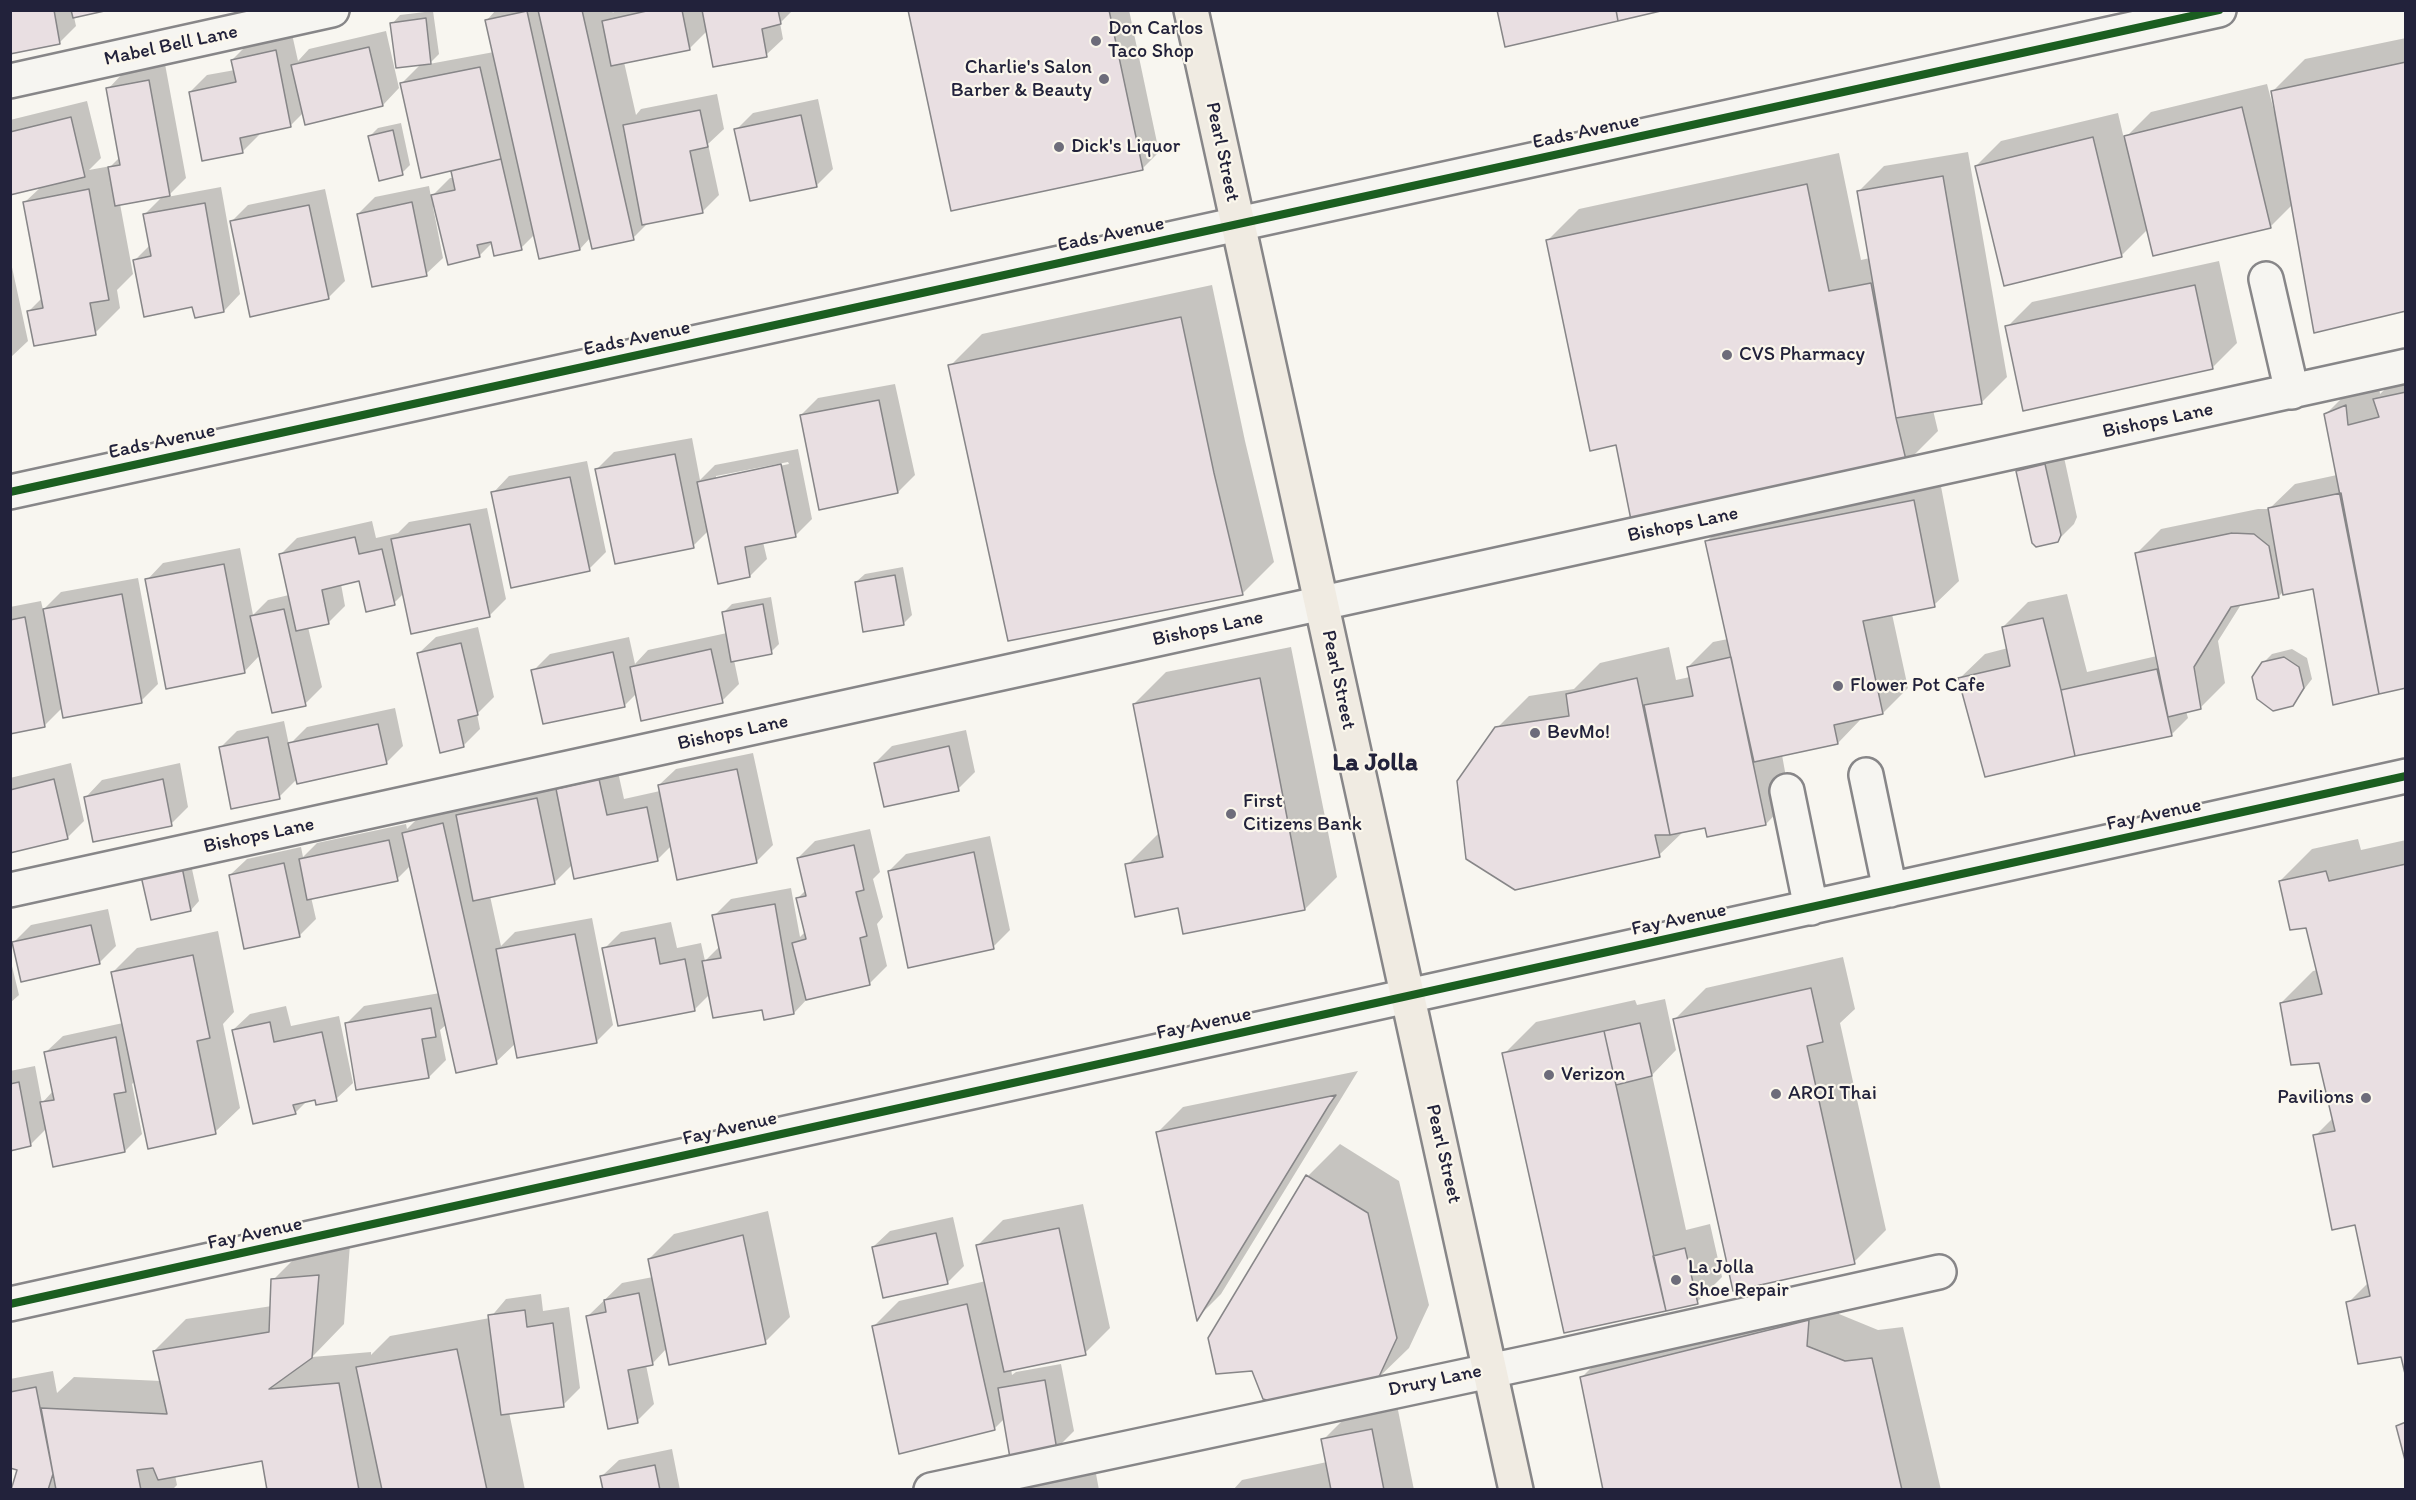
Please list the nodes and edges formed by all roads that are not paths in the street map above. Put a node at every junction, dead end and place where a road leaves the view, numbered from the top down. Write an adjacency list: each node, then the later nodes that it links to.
1 (332, 10): 4 (street, Mabel Bell Lane)
2 (1191, 10): 5 (main road, Pearl Street)
3 (2220, 10): 5 (street, Eads Avenue)
4 (10, 81)
5 (1238, 224): 9 (street, Eads Avenue); 10 (main road, Pearl Street)
6 (2266, 279): 8 (street)
7 (2406, 366): 8 (street, Bishops Lane)
8 (2292, 392): 10 (street, Bishops Lane)
9 (10, 492)
10 (1321, 604): 14 (street, Bishops Lane); 17 (main road, Pearl Street)
11 (1866, 775): 15 (street)
12 (2406, 776): 15 (street, Fay Avenue)
13 (1787, 791): 16 (street)
14 (10, 890)
15 (1890, 890): 16 (street, Fay Avenue)
16 (1811, 908): 17 (street, Fay Avenue)
17 (1408, 996): 19 (street, Fay Avenue); 20 (main road, Pearl Street)
18 (1939, 1272): 20 (street, Drury Lane)
19 (10, 1305)
20 (1491, 1370): 21 (street, Drury Lane); 22 (main road, Pearl Street)
21 (931, 1490)
22 (1516, 1490)

